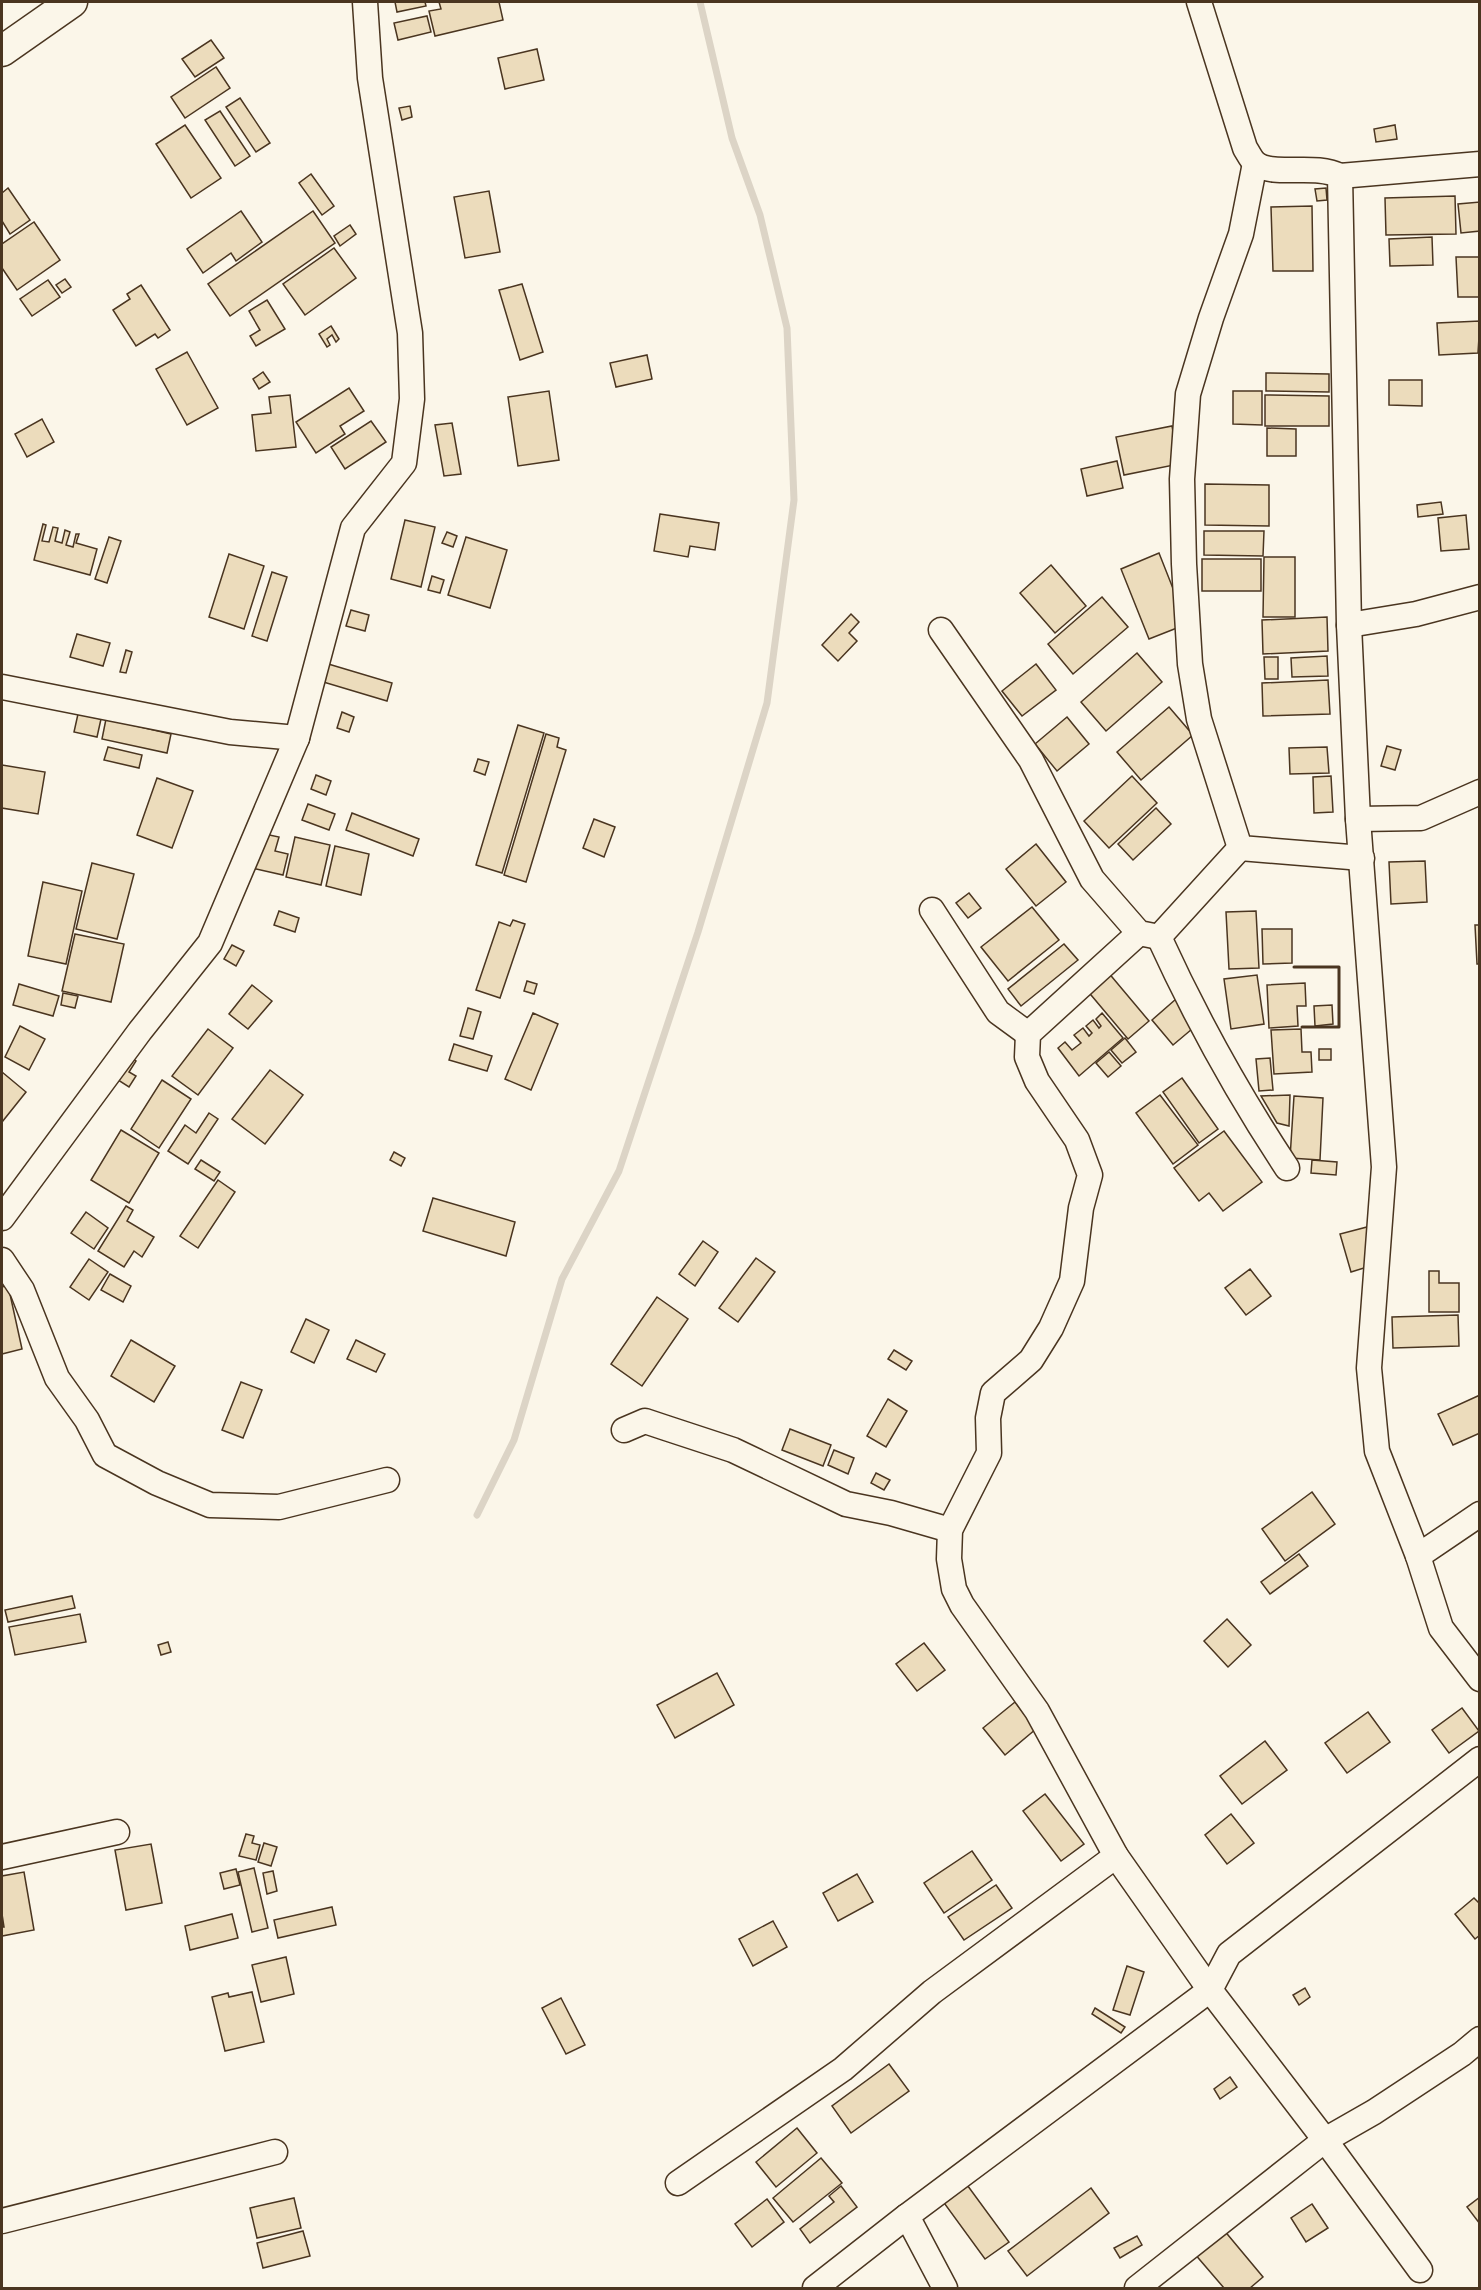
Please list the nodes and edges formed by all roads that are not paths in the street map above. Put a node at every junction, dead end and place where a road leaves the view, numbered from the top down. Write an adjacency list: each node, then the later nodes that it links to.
1 (72, 2): 4 (main road)
2 (365, 2): 12 (street)
3 (1199, 2): 5 (street)
4 (2, 51)
5 (1255, 163): 7 (street); 15 (street)
6 (1479, 164): 7 (street)
7 (1340, 176): 9 (street)
8 (1479, 597): 9 (street)
9 (1349, 625): 14 (street)
10 (941, 630): 18 (street)
11 (2, 687): 12 (street)
12 (297, 738): 21 (street)
13 (1479, 792): 14 (street)
14 (1358, 819): 16 (street)
15 (1240, 848): 16 (street); 18 (street)
16 (1362, 858): 27 (street)
17 (932, 910): 19 (street)
18 (1149, 935): 19 (street); 20 (street)
19 (1028, 1034): 26 (street)
20 (1287, 1168)
21 (2, 1218)
22 (2, 1260): 24 (street)
23 (624, 1430): 26 (street)
24 (387, 1480)
25 (1479, 1514): 27 (street)
26 (950, 1530): 31 (street)
27 (1418, 1556): 28 (street)
28 (1479, 1679)
29 (1479, 1759): 33 (street)
30 (117, 1832): 32 (street)
31 (1116, 1856): 33 (street); 37 (street)
32 (2, 1857)
33 (1210, 1990): 35 (street); 38 (street)
34 (1479, 2039): 35 (street)
35 (1325, 2140): 40 (street); 43 (street)
36 (275, 2152): 39 (street)
37 (678, 2183)
38 (907, 2216): 41 (street); 42 (street)
39 (2, 2221)
40 (1420, 2270)
41 (815, 2289)
42 (945, 2289)
43 (1137, 2289)

